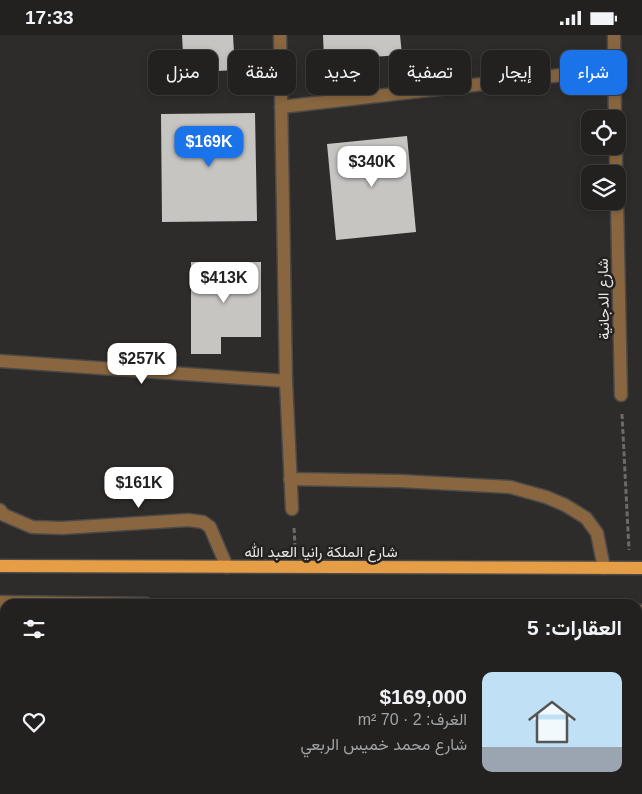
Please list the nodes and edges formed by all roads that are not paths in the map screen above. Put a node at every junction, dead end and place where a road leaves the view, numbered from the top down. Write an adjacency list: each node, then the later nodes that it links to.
1 (280, 35): 6 (street)
2 (614, 35): 3 (street)
3 (614, 50)
4 (560, 75): 6 (street)
5 (615, 95): 7 (street)
6 (282, 107): 10 (street)
7 (615, 110)
8 (617, 210): 11 (street, شارع الدجانية)
9 (0, 361): 10 (street)
10 (286, 381): 12 (street)
11 (622, 395)
12 (290, 479): 13 (street); 17 (street)
13 (292, 509)
14 (0, 510): 16 (street)
15 (0, 566): 16 (main road, شارع الملكة رانيا العبد الله)
16 (227, 567): 17 (main road, شارع الملكة رانيا العبد الله)
17 (604, 568): 18 (main road, شارع الملكة رانيا العبد الله)
18 (636, 568)

